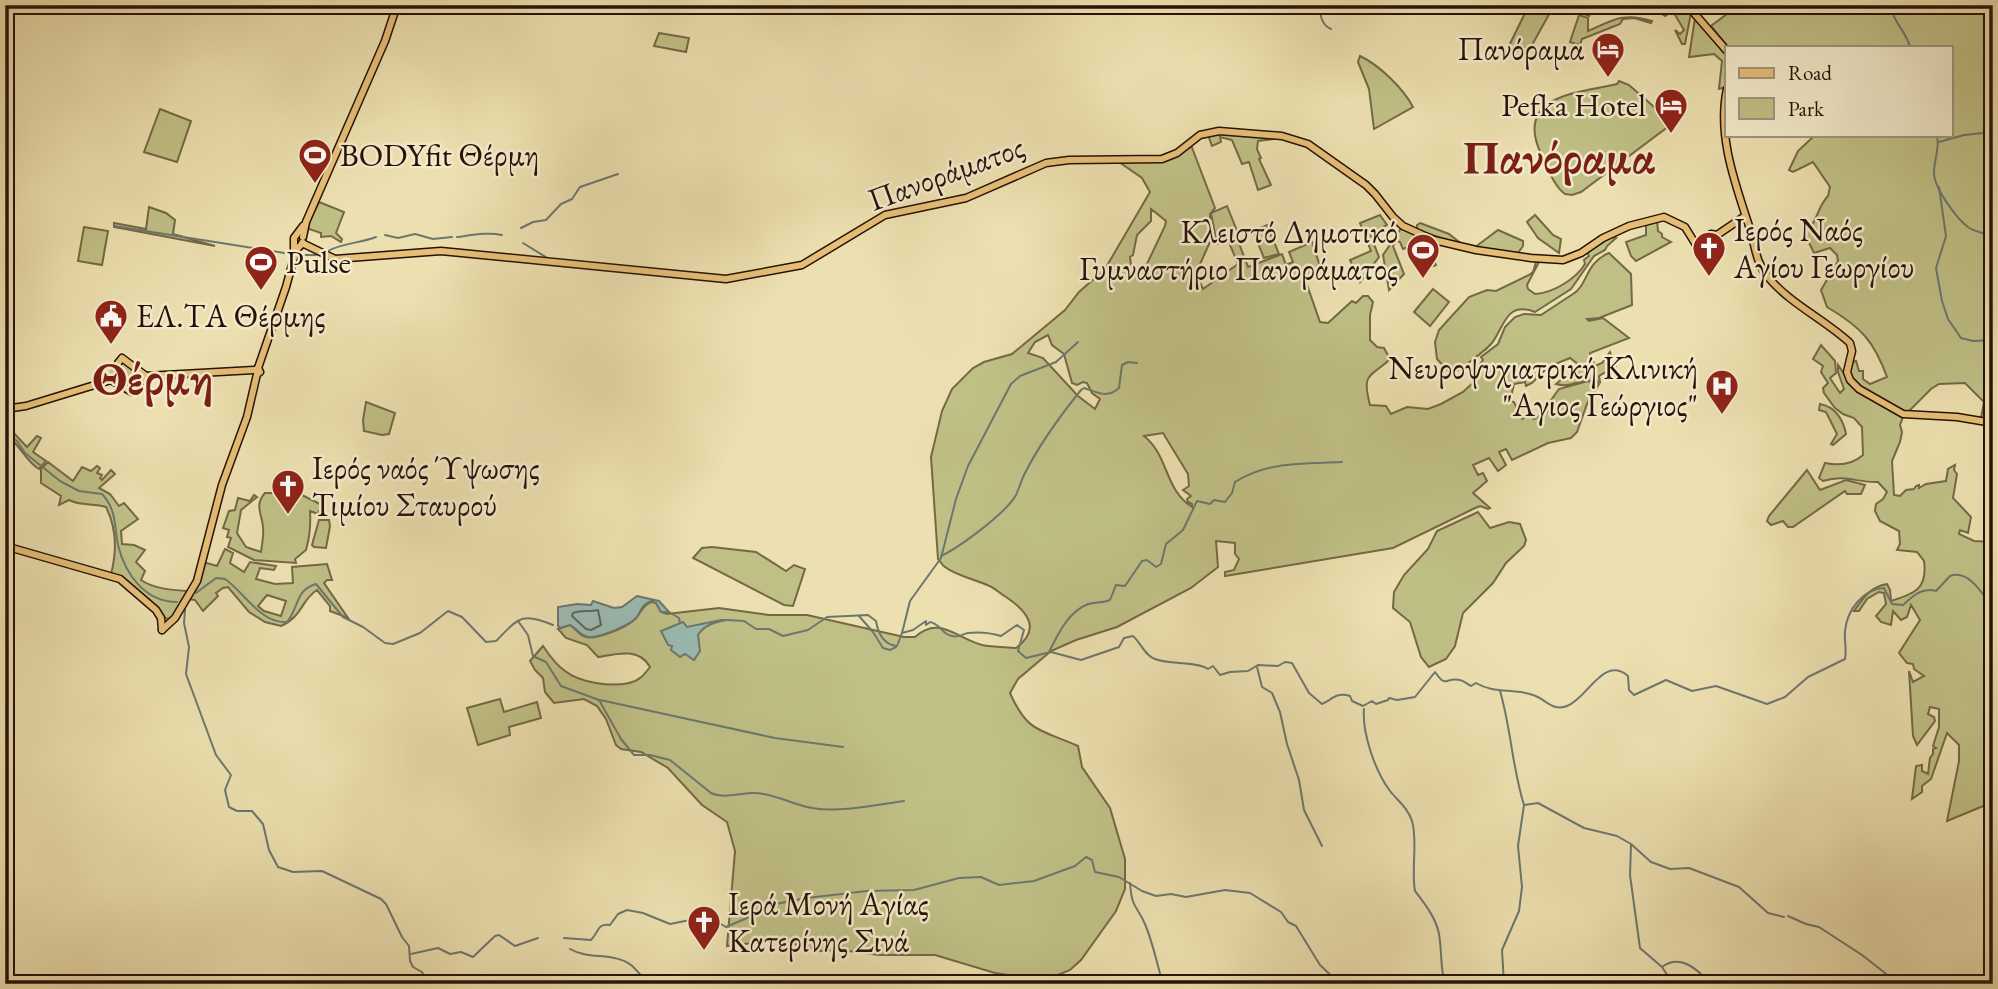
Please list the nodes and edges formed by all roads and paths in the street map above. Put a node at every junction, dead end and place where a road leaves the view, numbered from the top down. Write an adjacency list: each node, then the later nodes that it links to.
1 (397, 5): 6 (main road)
2 (1689, 7): 3 (main road)
3 (1725, 49)
4 (1725, 136): 5 (main road)
5 (1745, 216): 6 (main road, Πανοράματος); 11 (main road)
6 (300, 239): 8 (main road)
7 (120, 361): 9 (main road)
8 (256, 371): 9 (main road); 12 (main road)
9 (146, 376): 10 (main road)
10 (5, 409)
11 (1993, 423)
12 (5, 545)
13 (5, 645): 14 (main road)
14 (5, 799)

